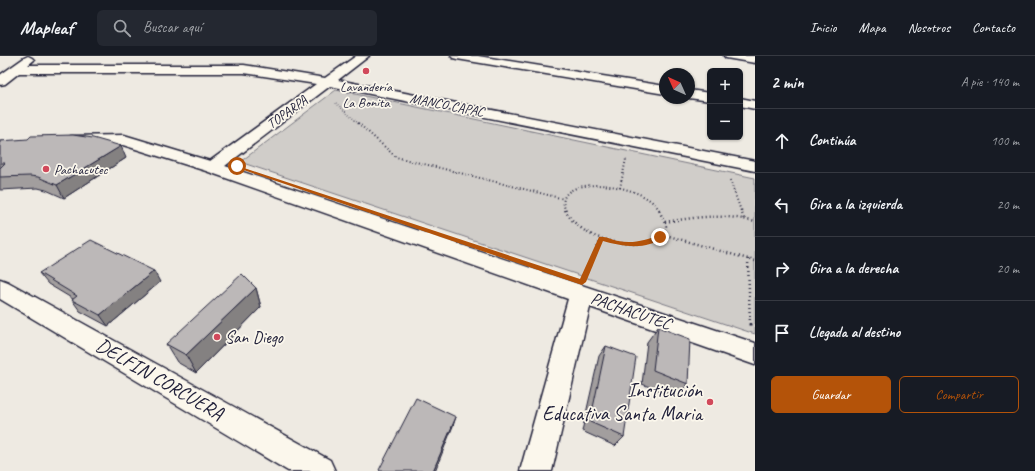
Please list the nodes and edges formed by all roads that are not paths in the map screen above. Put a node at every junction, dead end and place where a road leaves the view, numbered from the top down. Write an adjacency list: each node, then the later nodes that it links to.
1 (34, 56): 6 (street)
2 (363, 56): 8 (street, TOPARPA)
3 (457, 56): 9 (street)
4 (730, 56): 5 (street)
5 (754, 59)
6 (16, 69): 7 (street); 8 (street, MANCO CAPAC)
7 (0, 81)
8 (327, 82): 15 (street, MANCO CAPAC); 16 (street, TOPARPA)
9 (659, 89)
10 (695, 95): 11 (street)
11 (707, 97)
12 (743, 103): 13 (street)
13 (755, 105)
14 (54, 141): 16 (street, PACHACUTEC)
15 (755, 166)
16 (212, 167): 18 (street, PACHACUTEC)
17 (0, 288): 20 (street, DELFIN CORCUERA)
18 (581, 294): 19 (street, PACHACUTEC); 21 (street)
19 (755, 354)
20 (319, 471)
21 (536, 471)

